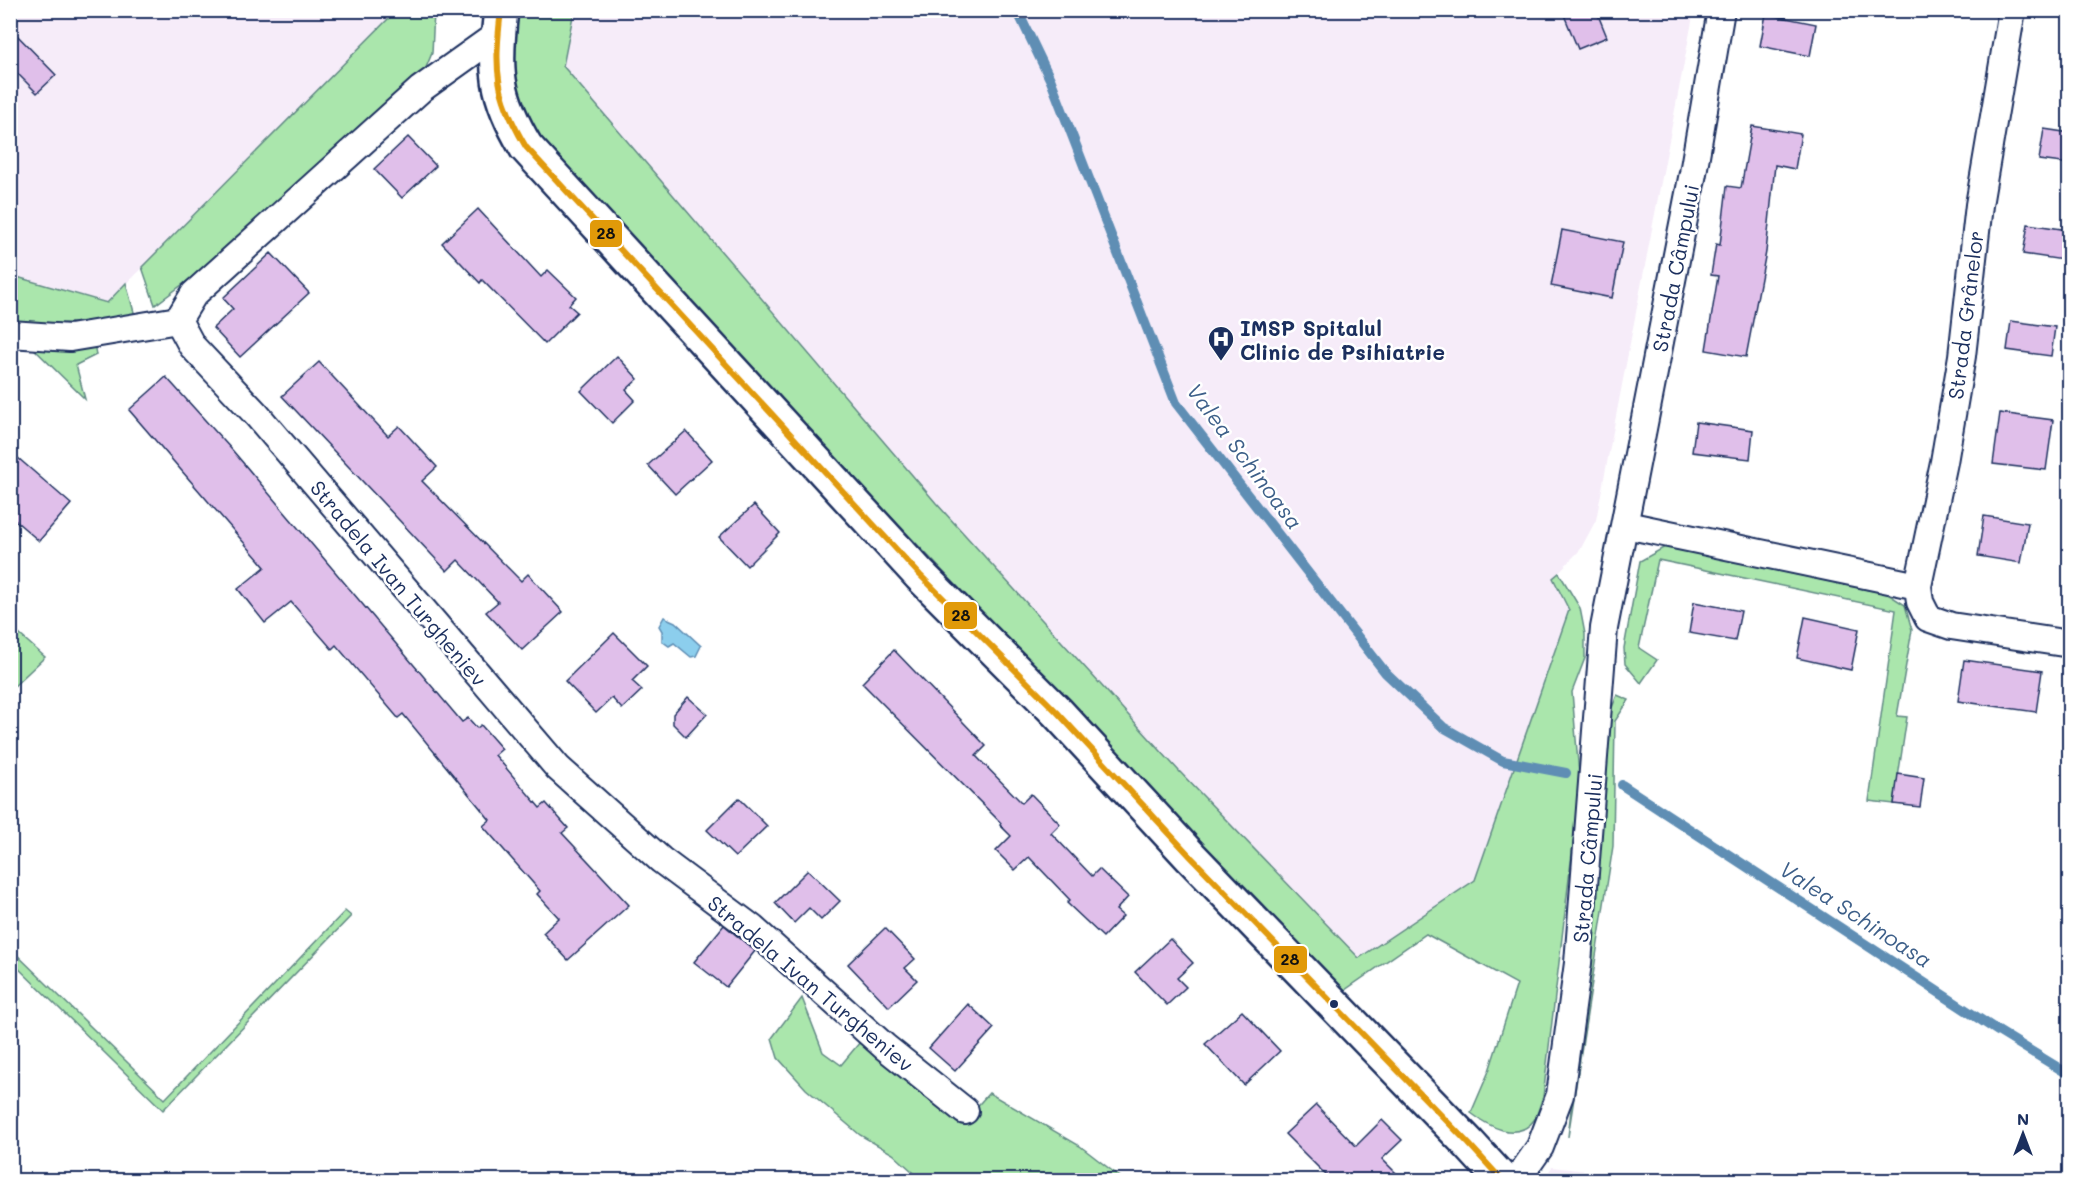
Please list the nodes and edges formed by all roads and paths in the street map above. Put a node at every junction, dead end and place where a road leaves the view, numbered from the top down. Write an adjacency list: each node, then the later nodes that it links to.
1 (1721, 10): 6 (street, Strada Câmpului)
2 (2012, 10): 7 (street, Strada Grânelor)
3 (500, 22): 4 (street); 10 (street)
4 (178, 320): 5 (street); 9 (street, Stradela Ivan Turgheniev)
5 (10, 334)
6 (1626, 525): 7 (street); 11 (street, Strada Câmpului)
7 (1918, 586): 8 (street, Strada Grânelor)
8 (2070, 644)
9 (965, 1111)
10 (1502, 1180)
11 (1517, 1180)

